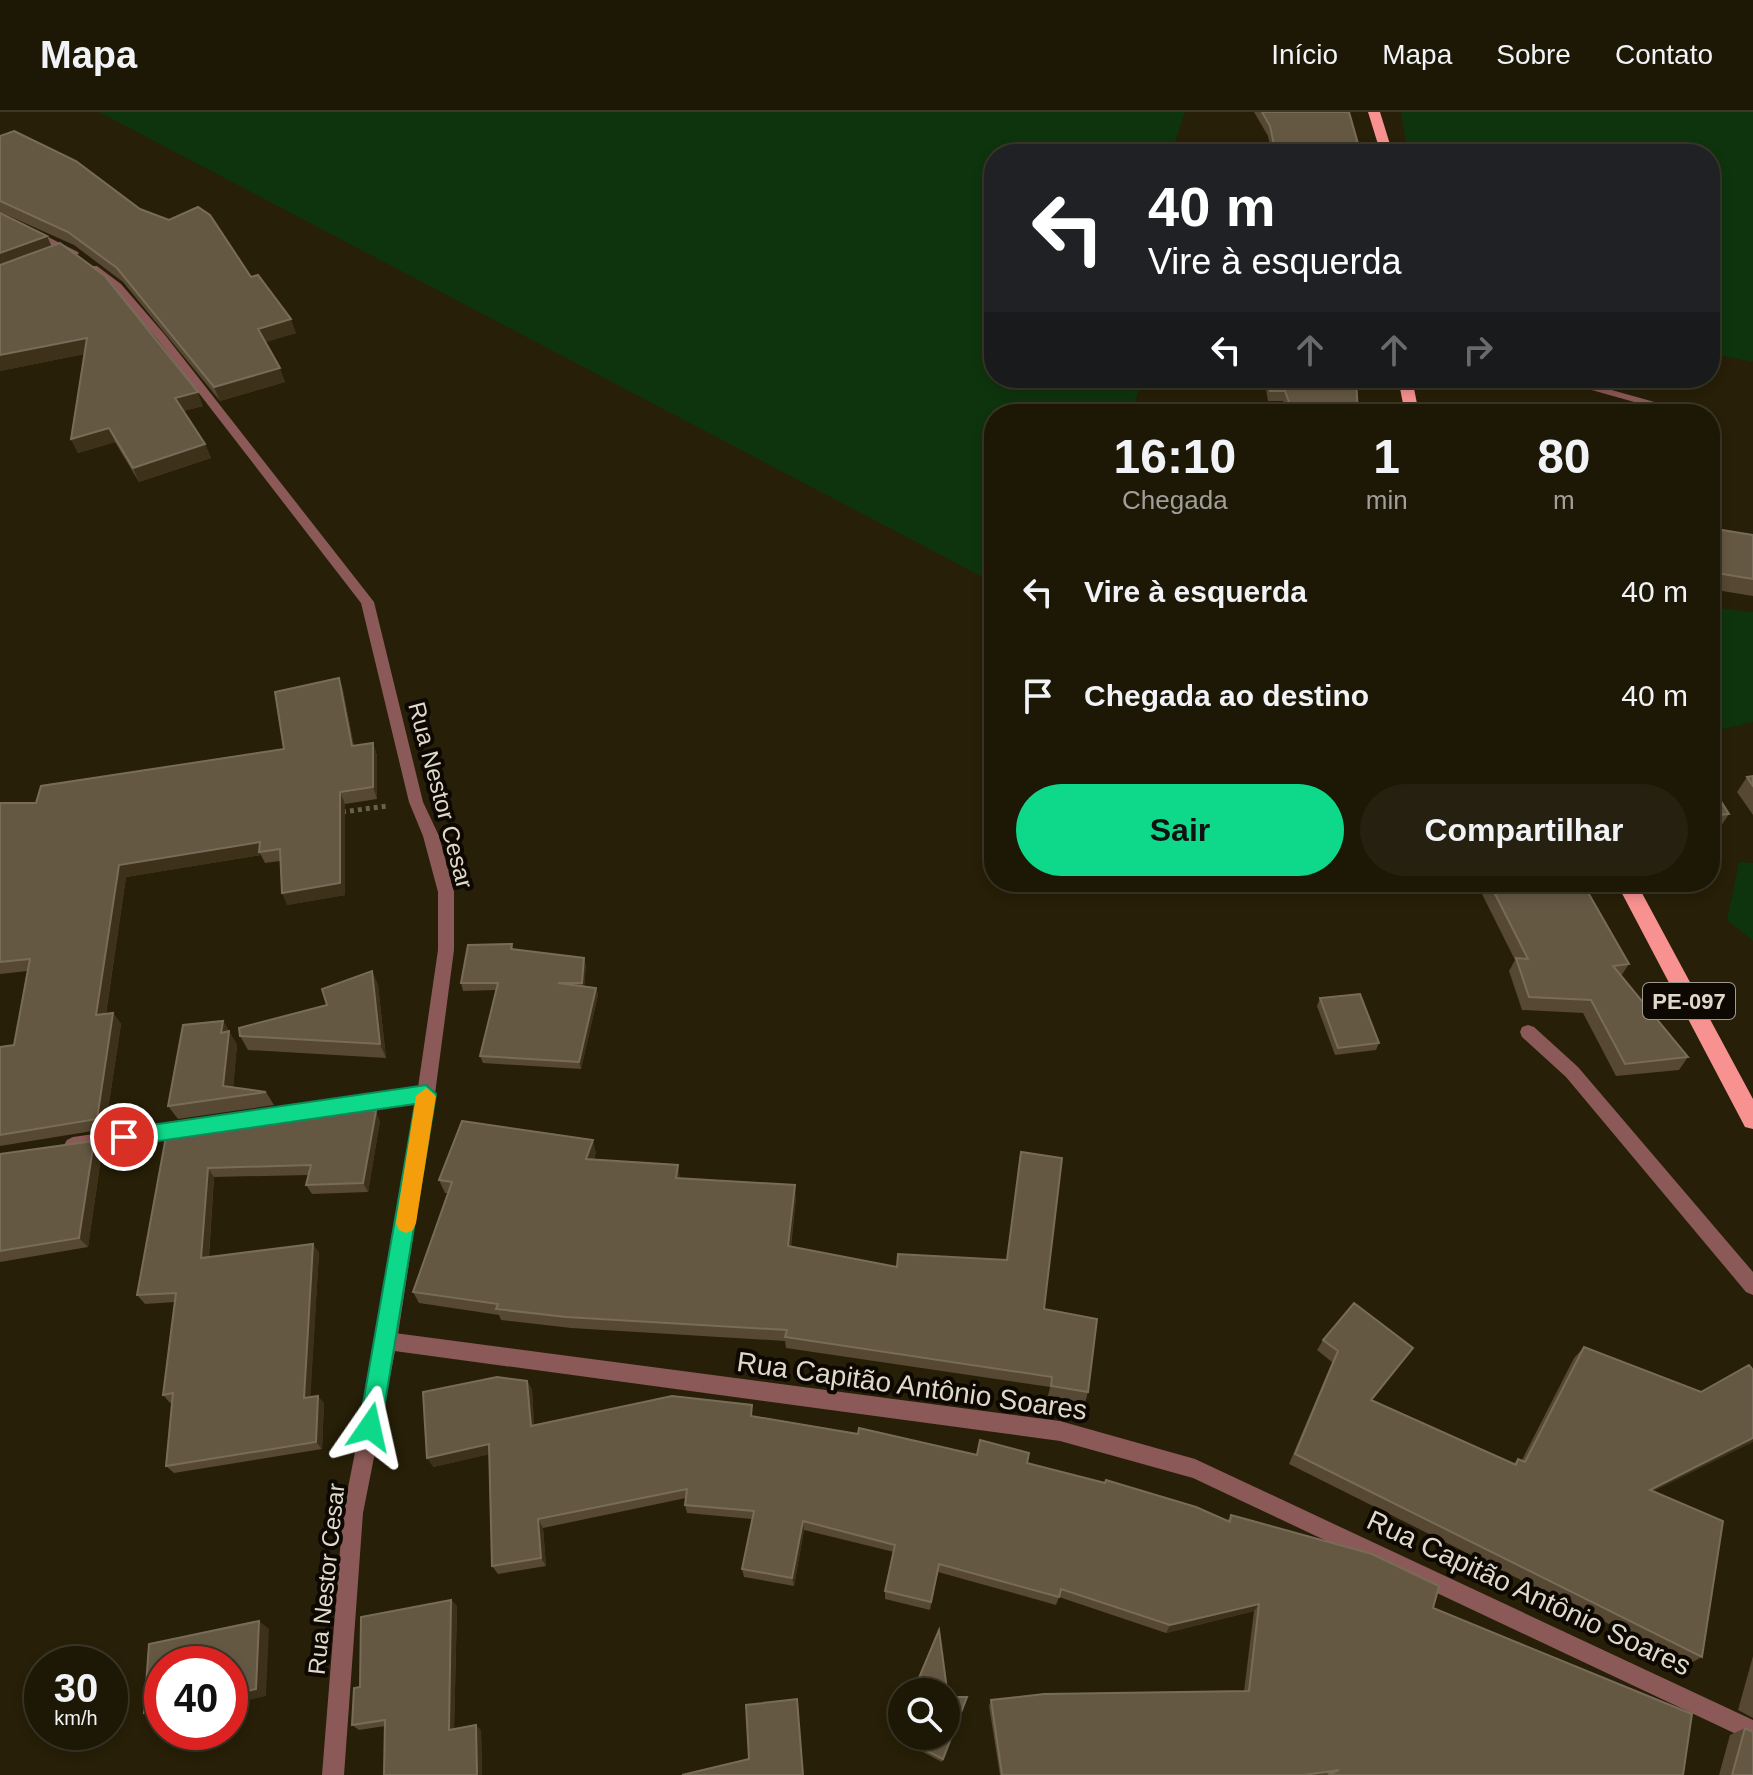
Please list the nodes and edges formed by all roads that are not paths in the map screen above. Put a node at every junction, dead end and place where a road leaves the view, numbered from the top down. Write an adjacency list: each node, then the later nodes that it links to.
1 (1374, 112): 2 (main road)
2 (1384, 144)
3 (0, 216): 8 (street, Rua Nestor Cesar)
4 (1593, 388): 5 (street)
5 (1654, 404)
6 (1631, 892): 9 (main road, PE-097)
7 (1528, 1032): 11 (street)
8 (426, 1094): 10 (street); 12 (street, Rua Nestor Cesar)
9 (1753, 1120)
10 (62, 1146)
11 (1753, 1286)
12 (387, 1341): 13 (street, Rua Capitão Antônio Soares); 14 (street, Rua Nestor Cesar)
13 (1753, 1731)
14 (333, 1775)

